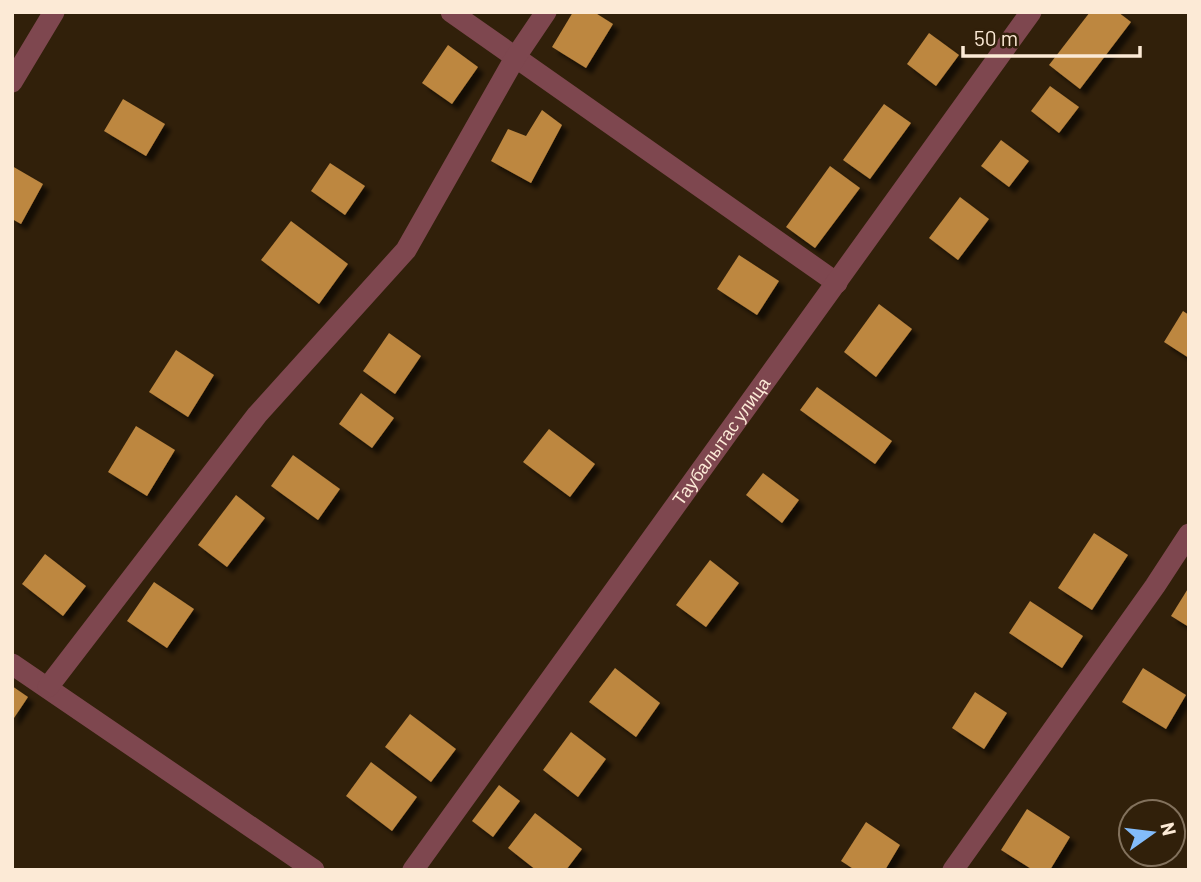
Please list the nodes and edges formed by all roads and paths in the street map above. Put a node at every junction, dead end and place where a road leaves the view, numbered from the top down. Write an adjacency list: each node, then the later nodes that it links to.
1 (54, 12): 6 (street)
2 (451, 12): 5 (street)
3 (547, 12): 5 (street)
4 (1031, 12): 7 (street, Таубалытас улица)
5 (515, 58): 7 (street); 10 (street)
6 (12, 82)
7 (837, 283): 12 (street, Таубалытас улица)
8 (1189, 534): 13 (street)
9 (12, 664): 10 (street)
10 (48, 687): 11 (street)
11 (314, 870)
12 (413, 870)
13 (953, 870)

